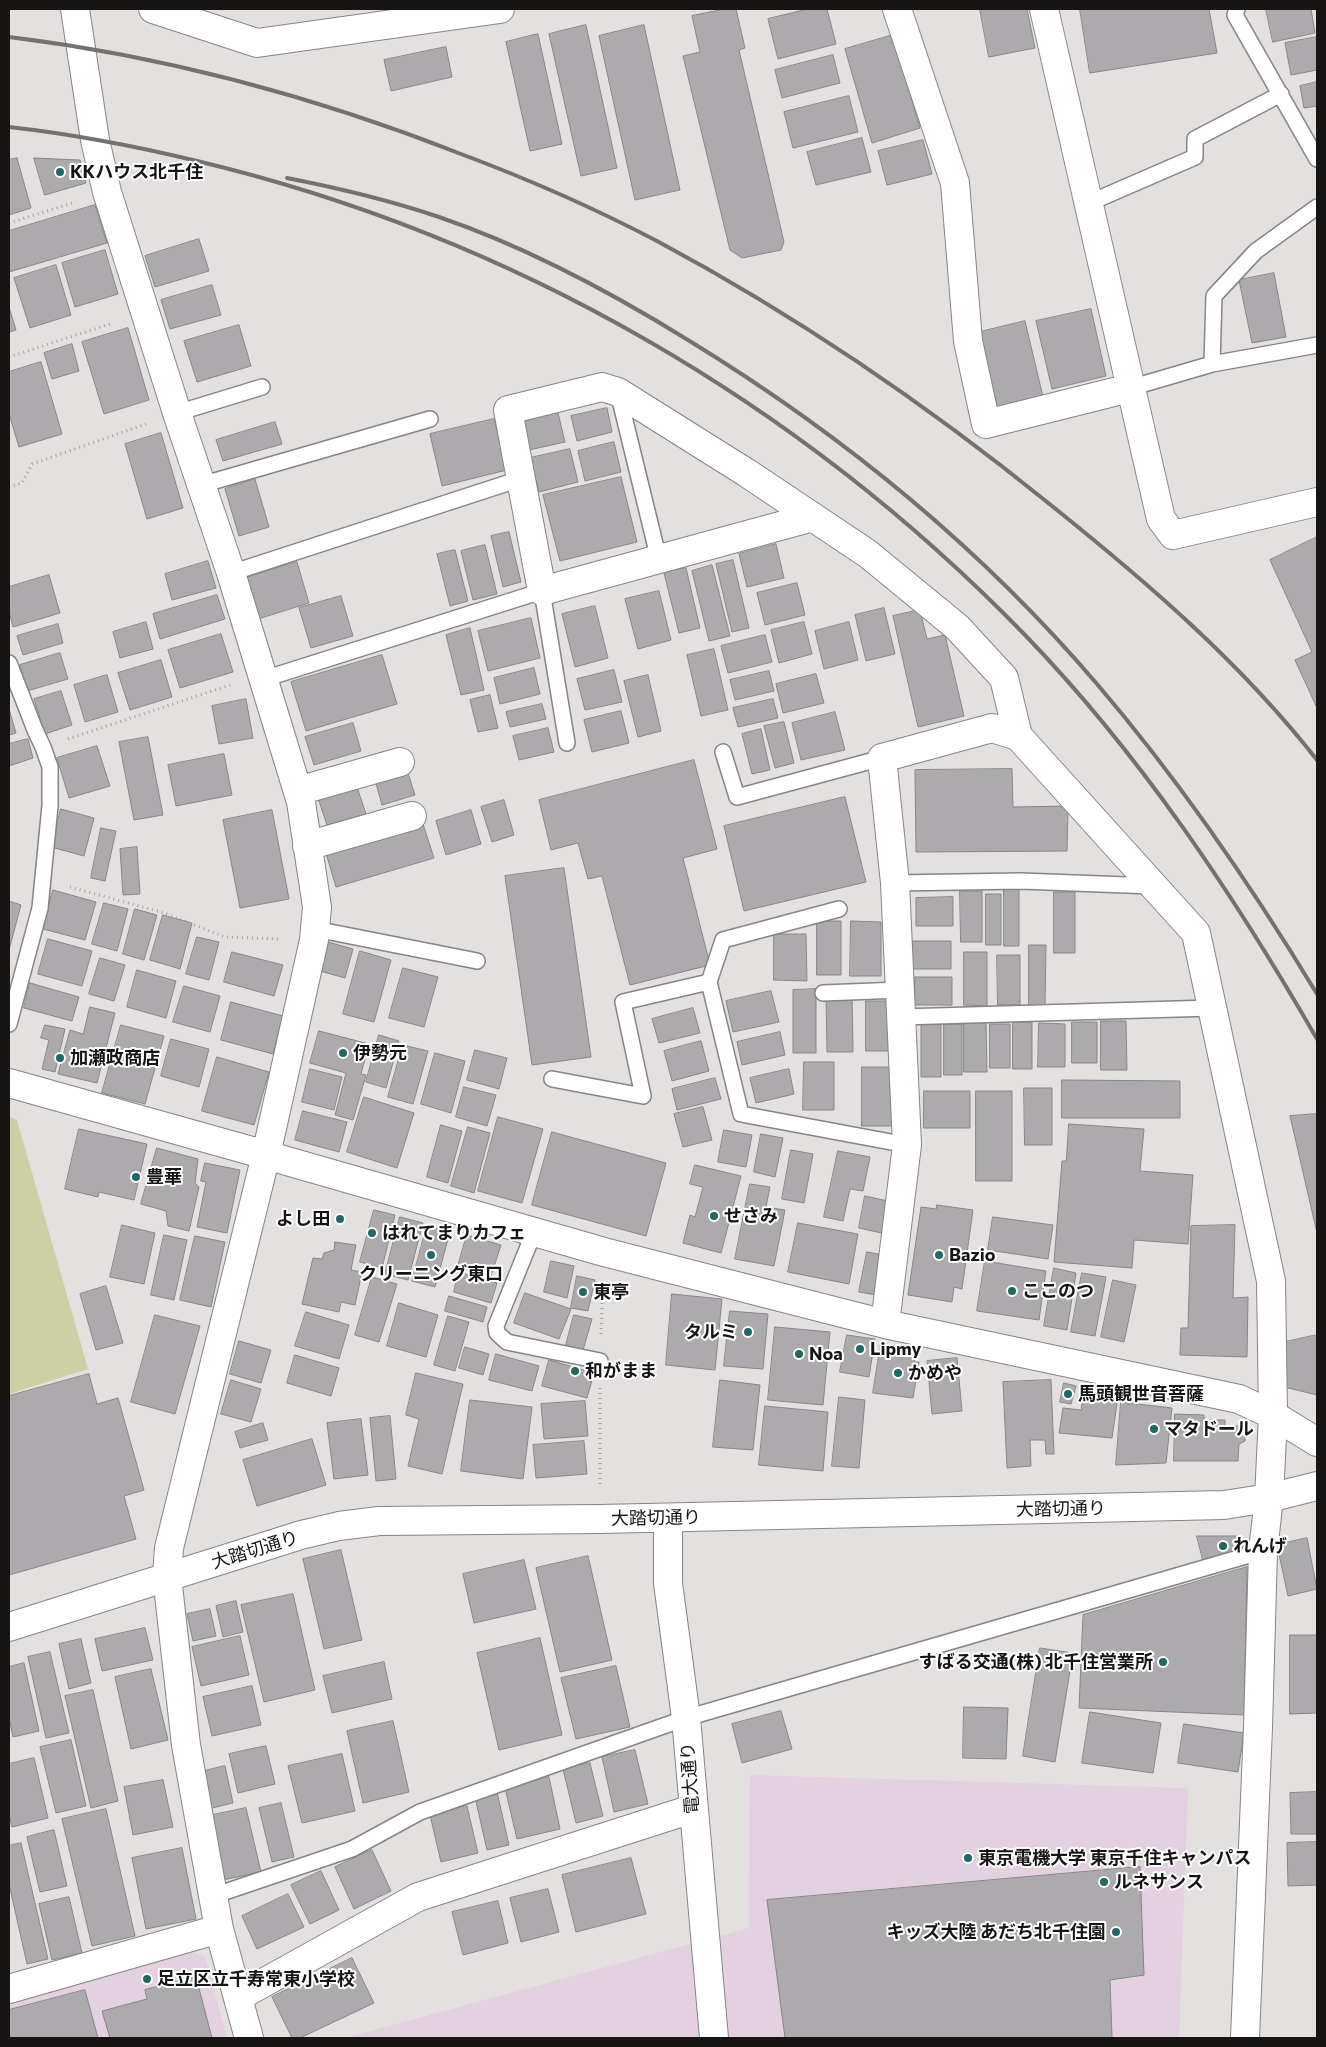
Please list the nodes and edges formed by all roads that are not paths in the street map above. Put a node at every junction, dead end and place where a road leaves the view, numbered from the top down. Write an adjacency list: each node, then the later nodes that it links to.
1 (75, 9): 16 (street)
2 (153, 9): 3 (street)
3 (500, 9)
4 (897, 9): 14 (street)
5 (1044, 9): 9 (street)
6 (1237, 9): 7 (lane)
7 (1281, 94): 8 (lane); 9 (lane)
8 (1317, 159)
9 (1089, 203): 14 (street)
10 (1317, 207): 12 (lane)
11 (1317, 344): 12 (lane)
12 (1212, 364): 14 (lane)
13 (262, 387): 16 (lane)
14 (1130, 388): 20 (street)
15 (618, 392): 18 (street); 21 (street); 22 (lane)
16 (177, 413): 19 (street)
17 (430, 419): 19 (lane)
18 (520, 479): 23 (lane); 24 (street)
19 (201, 485): 23 (street)
20 (1317, 502)
21 (813, 517): 22 (street); 27 (street)
22 (659, 560): 24 (street)
23 (231, 573): 26 (street)
24 (542, 591): 26 (lane); 28 (lane)
25 (9, 663): 44 (lane)
26 (263, 676): 32 (street)
27 (1018, 736): 30 (street); 36 (street)
28 (568, 744)
29 (723, 752): 30 (lane)
30 (882, 758): 35 (street)
31 (400, 762): 32 (street)
32 (298, 791): 34 (street)
33 (412, 816): 34 (street)
34 (308, 846): 38 (street)
35 (895, 882): 36 (lane); 42 (street)
36 (1154, 886): 43 (street)
37 (840, 909): 40 (lane)
38 (314, 935): 39 (lane); 48 (street)
39 (477, 961)
40 (709, 982): 45 (lane); 47 (lane)
41 (823, 993): 42 (lane)
42 (901, 1004): 43 (lane); 47 (street)
43 (1212, 1008): 52 (street)
44 (9, 1024)
45 (552, 1079)
46 (9, 1083): 48 (street)
47 (907, 1145): 50 (street)
48 (266, 1155): 49 (street); 58 (street)
49 (534, 1232): 50 (street); 51 (lane)
50 (885, 1324): 52 (street)
51 (600, 1361)
52 (1274, 1415): 53 (street); 55 (street)
53 (1317, 1442)
54 (1317, 1486): 55 (street, 大踏切通り)
55 (1269, 1498): 56 (street, 大踏切通り); 57 (street)
56 (668, 1518): 58 (street, 大踏切通り); 60 (street, 電大通り)
57 (1263, 1551): 60 (lane); 68 (street)
58 (167, 1577): 59 (street, 大踏切通り); 62 (street)
59 (9, 1627)
60 (686, 1718): 61 (street, 電大通り); 62 (lane)
61 (692, 1809): 65 (street); 67 (street, 電大通り)
62 (213, 1896): 63 (street)
63 (219, 1929): 64 (street); 65 (street)
64 (9, 1989)
65 (238, 1997): 66 (street)
66 (249, 2038)
67 (714, 2038)
68 (1244, 2038)

